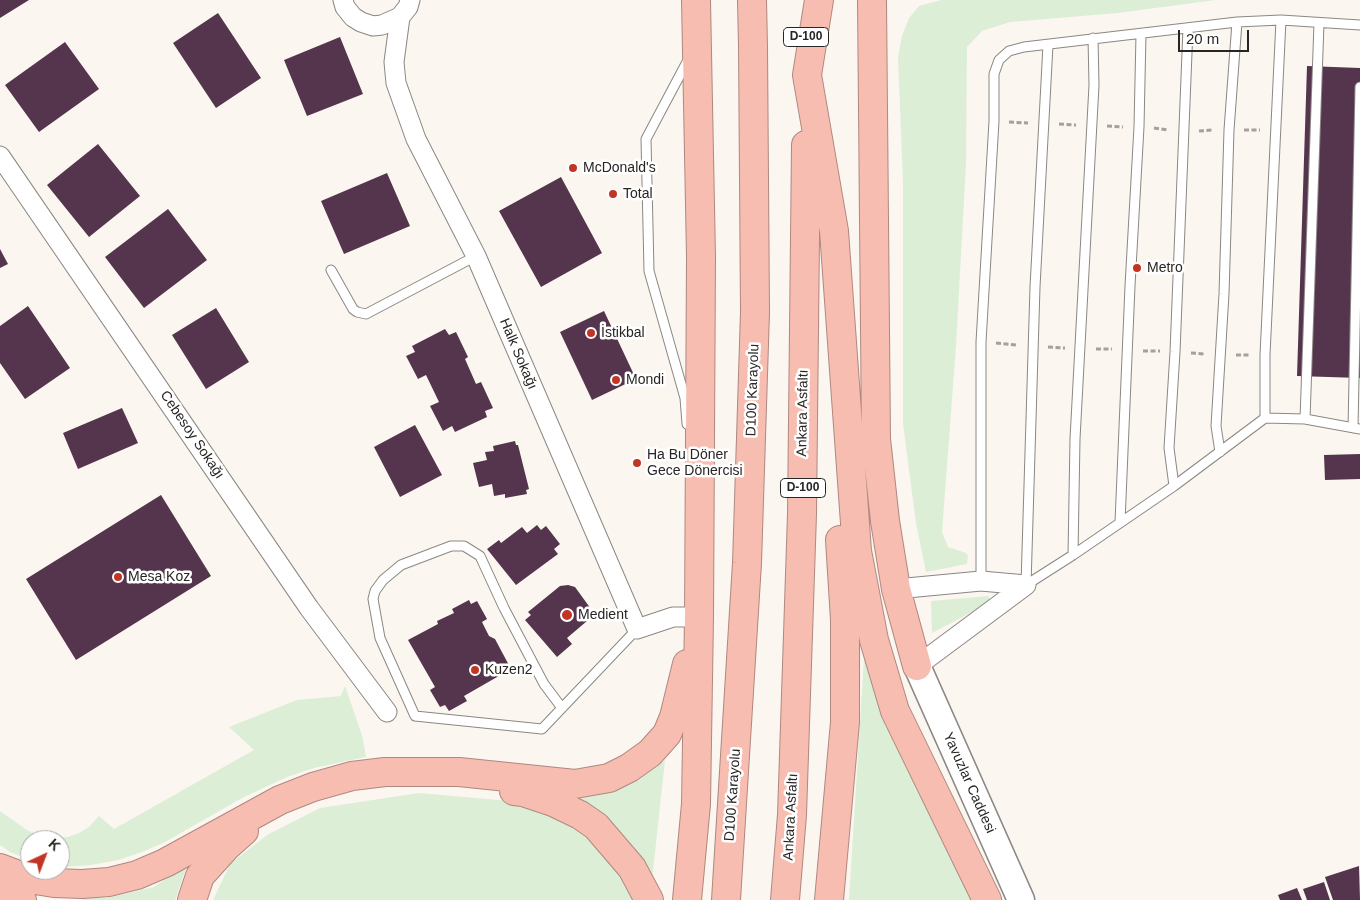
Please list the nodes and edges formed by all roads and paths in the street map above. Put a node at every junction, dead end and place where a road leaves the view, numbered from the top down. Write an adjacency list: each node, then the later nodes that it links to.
1 (343, 0): 9 (street)
2 (410, 0): 9 (street)
3 (696, 0): 17 (highway)
4 (711, 0): 22 (highway)
5 (752, 0): 50 (highway, D100 Karayolu)
6 (805, 0): 19 (highway, D-100)
7 (819, 0): 19 (highway)
8 (872, 0): 37 (highway)
9 (400, 17): 23 (street, Halk Sokağı)
10 (1281, 20): 11 (lane); 12 (lane); 26 (lane)
11 (1237, 22): 14 (lane); 30 (lane)
12 (1319, 22): 13 (lane); 27 (lane)
13 (1360, 25)
14 (1188, 28): 15 (lane); 32 (lane)
15 (1141, 34): 16 (lane); 33 (lane)
16 (1093, 38): 18 (lane); 34 (lane)
17 (697, 42): 22 (highway); 29 (lane)
18 (1048, 45): 35 (lane); 36 (lane)
19 (807, 75): 25 (highway); 51 (highway, Ankara Asfaltı / D-100)
20 (1360, 87): 28 (lane)
21 (0, 156): 42 (street, Cebesoy Sokağı)
22 (700, 186): 38 (highway)
23 (476, 256): 24 (lane); 39 (street, Halk Sokağı)
24 (331, 270)
25 (840, 330): 52 (highway); 53 (highway)
26 (1265, 418): 27 (lane); 30 (lane)
27 (1305, 419): 28 (lane)
28 (1356, 429)
29 (688, 438)
30 (1220, 452): 32 (lane)
31 (690, 477): 38 (lane)
32 (1174, 486): 33 (lane)
33 (1120, 522): 34 (lane)
34 (1073, 555): 36 (lane)
35 (981, 581): 36 (street); 37 (street)
36 (1026, 585): 40 (street)
37 (896, 589): 40 (highway)
38 (699, 617): 39 (street); 43 (highway); 49 (highway)
39 (637, 629): 41 (lane)
40 (917, 666): 54 (main road, Yavuzlar Caddesi)
41 (562, 708): 41 (lane)
42 (387, 712)
43 (0, 868)
44 (0, 887): 45 (highway); 46 (highway)
45 (15, 900)
46 (22, 900)
47 (192, 900): 48 (highway)
48 (649, 900)
49 (687, 900)
50 (726, 900)
51 (785, 900)
52 (829, 900)
53 (987, 900)
54 (1021, 900)

